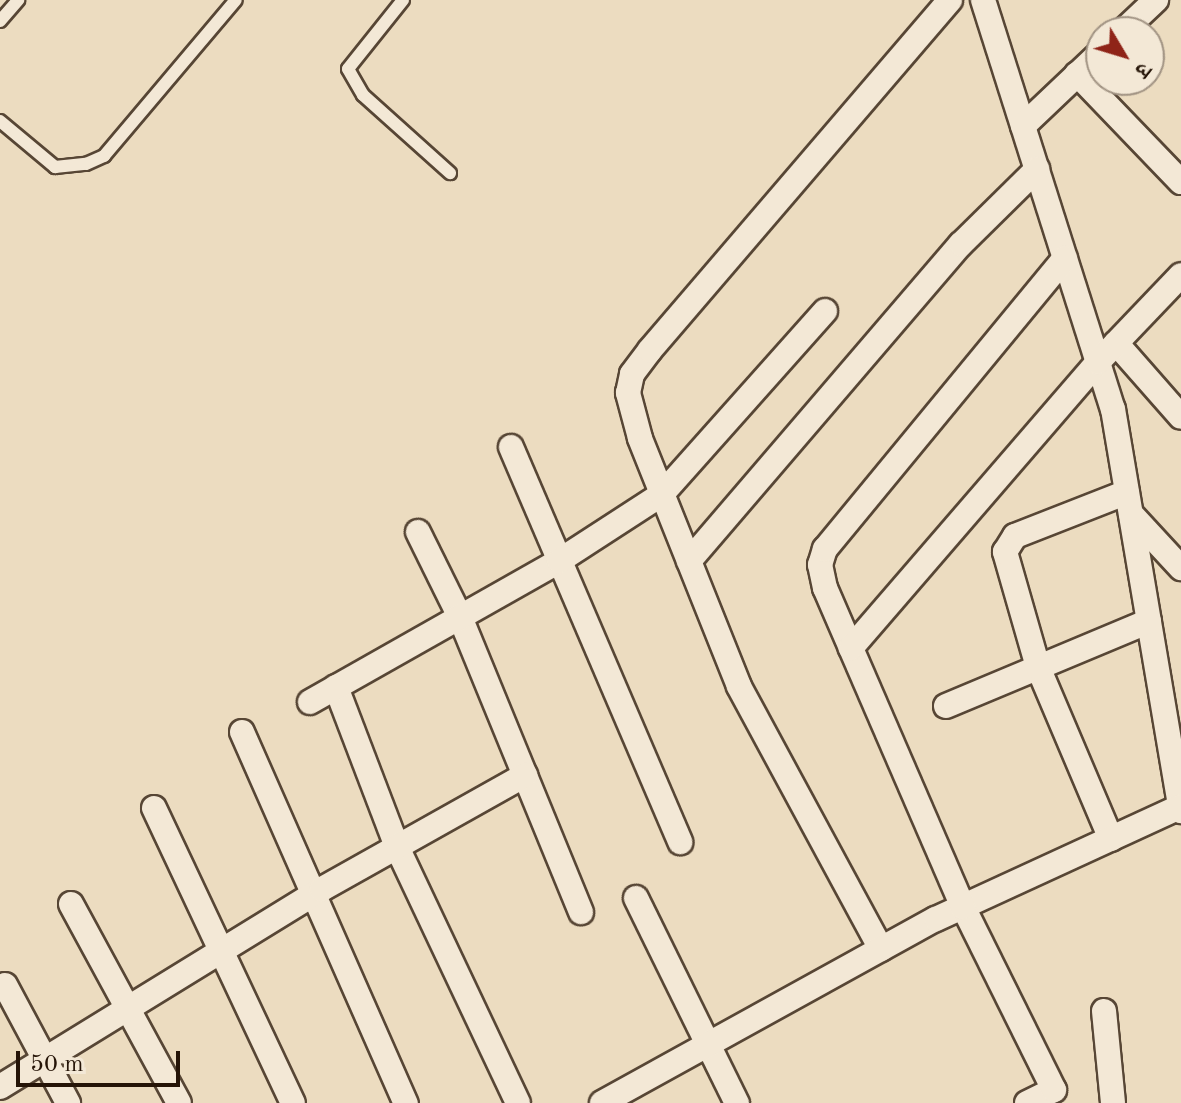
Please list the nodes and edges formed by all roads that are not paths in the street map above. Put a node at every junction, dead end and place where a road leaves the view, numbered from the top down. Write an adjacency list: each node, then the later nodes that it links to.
1 (18, 0): 8 (lane)
2 (236, 0): 11 (lane)
3 (403, 0): 14 (lane)
4 (950, 0): 23 (street)
5 (983, 0): 12 (street)
6 (1156, 0): 7 (street)
7 (1139, 16)
8 (0, 21)
9 (1085, 67): 10 (street)
10 (1077, 74): 12 (street); 15 (street)
11 (0, 121)
12 (1023, 126): 13 (street)
13 (1037, 169): 16 (street); 28 (street)
14 (450, 173)
15 (1181, 182)
16 (1065, 258): 20 (street); 31 (street)
17 (1181, 275): 19 (street)
18 (825, 311): 23 (street)
19 (1116, 343): 20 (street); 21 (street)
20 (1098, 362): 24 (street); 31 (street)
21 (1181, 417)
22 (511, 447): 27 (street)
23 (662, 494): 27 (street); 28 (street)
24 (1129, 503): 26 (street); 30 (street); 32 (street)
25 (418, 532): 29 (street)
26 (1179, 560)
27 (559, 561): 29 (street); 41 (street)
28 (689, 561): 48 (street)
29 (460, 617): 33 (street); 37 (street)
30 (1149, 621): 32 (street); 39 (street)
31 (851, 648): 46 (street)
32 (1038, 667): 35 (street); 40 (street)
33 (336, 687): 34 (street); 42 (street)
34 (310, 702)
35 (946, 706)
36 (242, 732): 43 (street)
37 (525, 775): 42 (street); 47 (street)
38 (154, 808): 49 (street)
39 (1181, 809): 40 (street)
40 (1111, 839): 46 (street)
41 (680, 842)
42 (397, 847): 43 (street); 61 (street)
43 (315, 894): 49 (street); 60 (street)
44 (636, 898): 53 (street)
45 (71, 904): 51 (street)
46 (963, 907): 48 (street); 63 (street)
47 (581, 912)
48 (881, 949): 53 (street)
49 (221, 952): 51 (street); 59 (street)
50 (5, 985): 54 (street)
51 (131, 1008): 54 (street); 58 (street)
52 (1104, 1011): 64 (street)
53 (711, 1043): 56 (street); 62 (street)
54 (46, 1061): 55 (street); 57 (street)
55 (0, 1087)
56 (615, 1100)
57 (68, 1103)
58 (179, 1103)
59 (293, 1103)
60 (406, 1103)
61 (518, 1103)
62 (737, 1103)
63 (1027, 1103)
64 (1113, 1103)

